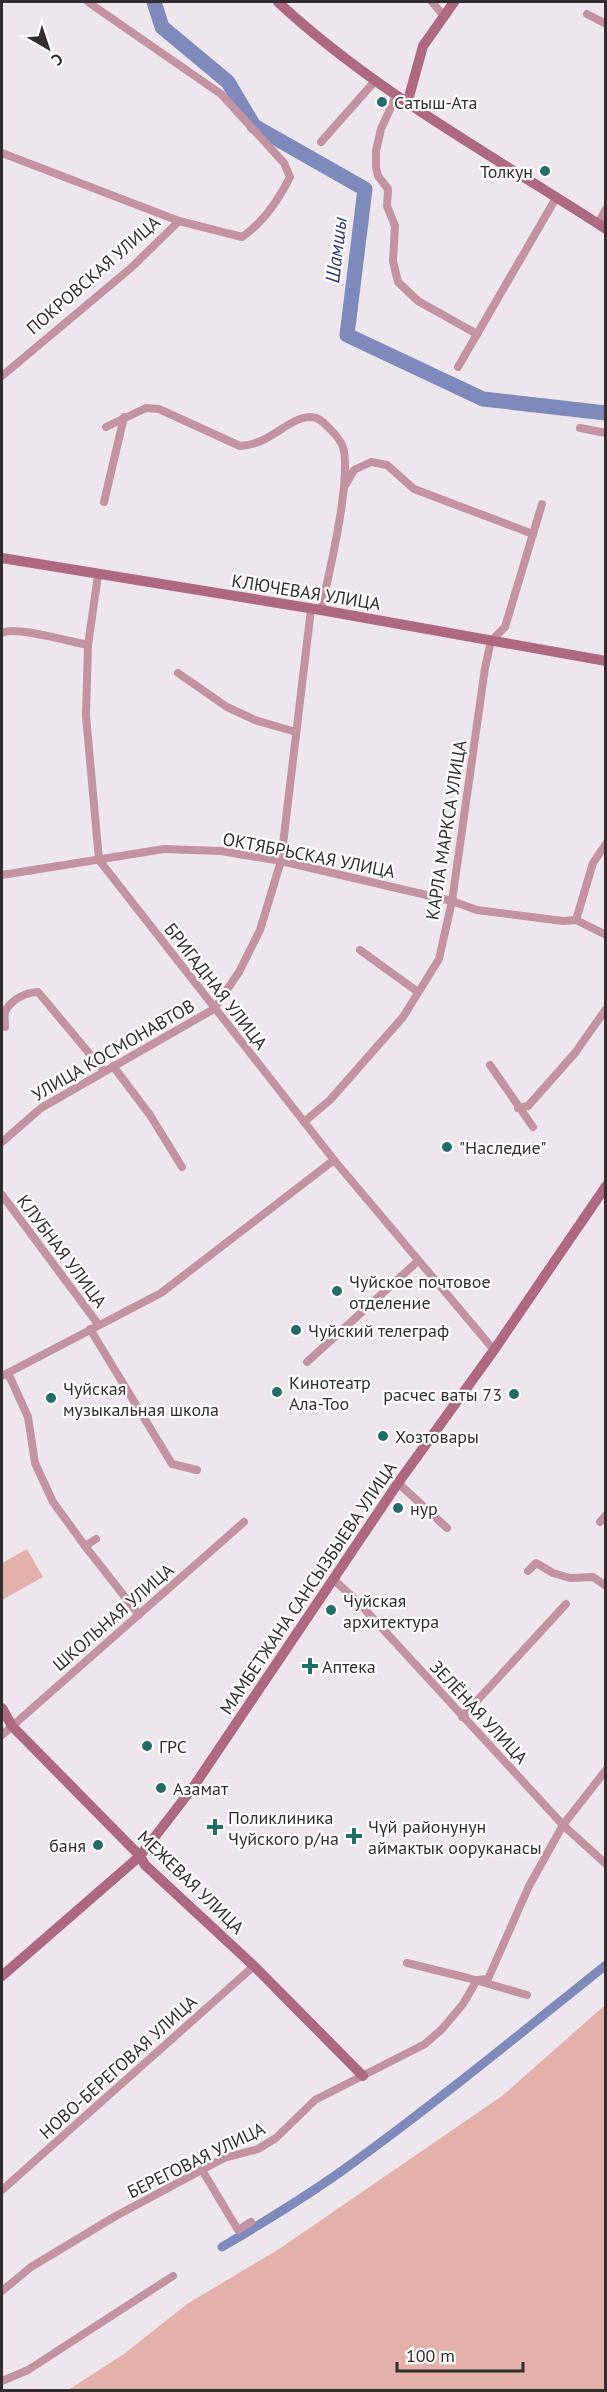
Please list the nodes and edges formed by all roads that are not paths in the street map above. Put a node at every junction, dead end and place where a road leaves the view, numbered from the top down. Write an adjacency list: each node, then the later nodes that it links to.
1 (88, 2): 15 (street)
2 (278, 2): 8 (main road)
3 (432, 2): 6 (street)
4 (454, 2): 6 (main road)
5 (586, 14): 7 (street)
6 (442, 15): 10 (main road)
7 (605, 23)
8 (375, 81): 9 (main road); 11 (street)
9 (396, 96): 10 (main road); 17 (street)
10 (406, 104): 13 (main road)
11 (321, 142)
12 (2, 153): 15 (street)
13 (556, 198): 16 (main road); 17 (street)
14 (606, 209): 16 (street)
15 (179, 221): 19 (street, ПОКРОВСКАЯ УЛИЦА)
16 (602, 226)
17 (477, 334): 18 (street)
18 (458, 367)
19 (2, 376)
20 (124, 417): 21 (street); 24 (street); 25 (street)
21 (106, 427)
22 (580, 428): 23 (street)
23 (606, 433)
24 (345, 484): 27 (street); 30 (street)
25 (104, 502)
26 (542, 504): 27 (street, КАРЛА МАРКСА УЛИЦА)
27 (532, 534): 32 (street, КАРЛА МАРКСА УЛИЦА)
28 (2, 558): 29 (main road, КЛЮЧЕВАЯ УЛИЦА)
29 (98, 575): 30 (main road, КЛЮЧЕВАЯ УЛИЦА); 33 (street)
30 (316, 609): 32 (main road, КЛЮЧЕВАЯ УЛИЦА); 36 (street)
31 (2, 633): 33 (street)
32 (491, 641): 34 (main road, КЛЮЧЕВАЯ УЛИЦА); 41 (street, КАРЛА МАРКСА УЛИЦА)
33 (88, 645): 38 (street)
34 (606, 661)
35 (178, 673): 36 (street)
36 (296, 732): 39 (street)
37 (606, 844): 42 (street)
38 (99, 860): 39 (street, ОКТЯБРЬСКАЯ УЛИЦА); 40 (street, ОКТЯБРЬСКАЯ УЛИЦА); 46 (street, БРИГАДНАЯ УЛИЦА)
39 (281, 861): 41 (street, ОКТЯБРЬСКАЯ УЛИЦА); 46 (street)
40 (2, 875)
41 (452, 901): 42 (street, ОКТЯБРЬСКАЯ УЛИЦА); 45 (street, КАРЛА МАРКСА УЛИЦА)
42 (576, 920): 43 (street, ОКТЯБРЬСКАЯ УЛИЦА)
43 (606, 935)
44 (360, 950): 45 (street)
45 (418, 992): 53 (street, КАРЛА МАРКСА УЛИЦА)
46 (214, 1009): 50 (street, УЛИЦА КОСМОНАВТОВ); 53 (street, БРИГАДНАЯ УЛИЦА)
47 (606, 1009): 52 (street)
48 (5, 1027): 51 (street)
49 (490, 1065): 52 (street)
50 (113, 1066): 51 (street, УЛИЦА КОСМОНАВТОВ); 57 (street)
51 (104, 1071): 55 (street, УЛИЦА КОСМОНАВТОВ)
52 (518, 1108): 54 (street)
53 (304, 1122): 56 (street, БРИГАДНАЯ УЛИЦА)
54 (533, 1127)
55 (2, 1142)
56 (334, 1160): 60 (street, БРИГАДНАЯ УЛИЦА); 61 (street)
57 (182, 1167)
58 (606, 1186): 63 (main road, МАМБЕТЖАНА САНСЫЗБЫЕВА УЛИЦА)
59 (2, 1195): 61 (street, КЛУБНАЯ УЛИЦА)
60 (418, 1261): 63 (street, БРИГАДНАЯ УЛИЦА); 64 (street)
61 (98, 1324): 62 (street)
62 (90, 1329): 65 (street); 66 (street)
63 (494, 1350): 67 (main road, МАМБЕТЖАНА САНСЫЗБЫЕВА УЛИЦА)
64 (307, 1362)
65 (4, 1374): 71 (street)
66 (197, 1470)
67 (398, 1483): 69 (street); 73 (main road, МАМБЕТЖАНА САНСЫЗБЫЕВА УЛИЦА)
68 (244, 1522): 76 (street, ШКОЛЬНАЯ УЛИЦА)
69 (447, 1528)
70 (96, 1539): 71 (street)
71 (85, 1546): 76 (street)
72 (528, 1571): 74 (street)
73 (333, 1579): 78 (street, ЗЕЛЁНАЯ УЛИЦА); 83 (main road, МАМБЕТЖАНА САНСЫЗБЫЕВА УЛИЦА)
74 (606, 1586)
75 (566, 1604): 78 (street)
76 (139, 1615): 79 (street, ШКОЛЬНАЯ УЛИЦА)
77 (2, 1708): 79 (main road, МЕЖЕВАЯ УЛИЦА)
78 (462, 1717): 82 (street, ЗЕЛЁНАЯ УЛИЦА)
79 (12, 1726): 80 (street, ШКОЛЬНАЯ УЛИЦА); 83 (main road, МЕЖЕВАЯ УЛИЦА)
80 (2, 1735)
81 (606, 1770): 82 (street, БЕРЕГОВАЯ УЛИЦА)
82 (563, 1825): 84 (street, ЗЕЛЁНАЯ УЛИЦА); 88 (street, БЕРЕГОВАЯ УЛИЦА)
83 (140, 1856): 86 (main road, МЕЖЕВАЯ УЛИЦА); 87 (main road, МАМБЕТЖАНА САНСЫЗБЫЕВА УЛИЦА)
84 (606, 1864)
85 (407, 1963): 88 (street)
86 (254, 1966): 90 (main road, МЕЖЕВАЯ УЛИЦА); 92 (street, НОВО-БЕРЕГОВАЯ УЛИЦА)
87 (2, 1976)
88 (477, 1980): 89 (street); 90 (street, БЕРЕГОВАЯ УЛИЦА)
89 (527, 1995)
90 (363, 2076): 91 (street, БЕРЕГОВАЯ УЛИЦА)
91 (202, 2170): 93 (street); 95 (street, БЕРЕГОВАЯ УЛИЦА)
92 (2, 2190)
93 (251, 2222)
94 (172, 2277): 96 (street)
95 (2, 2291)
96 (2, 2380)

